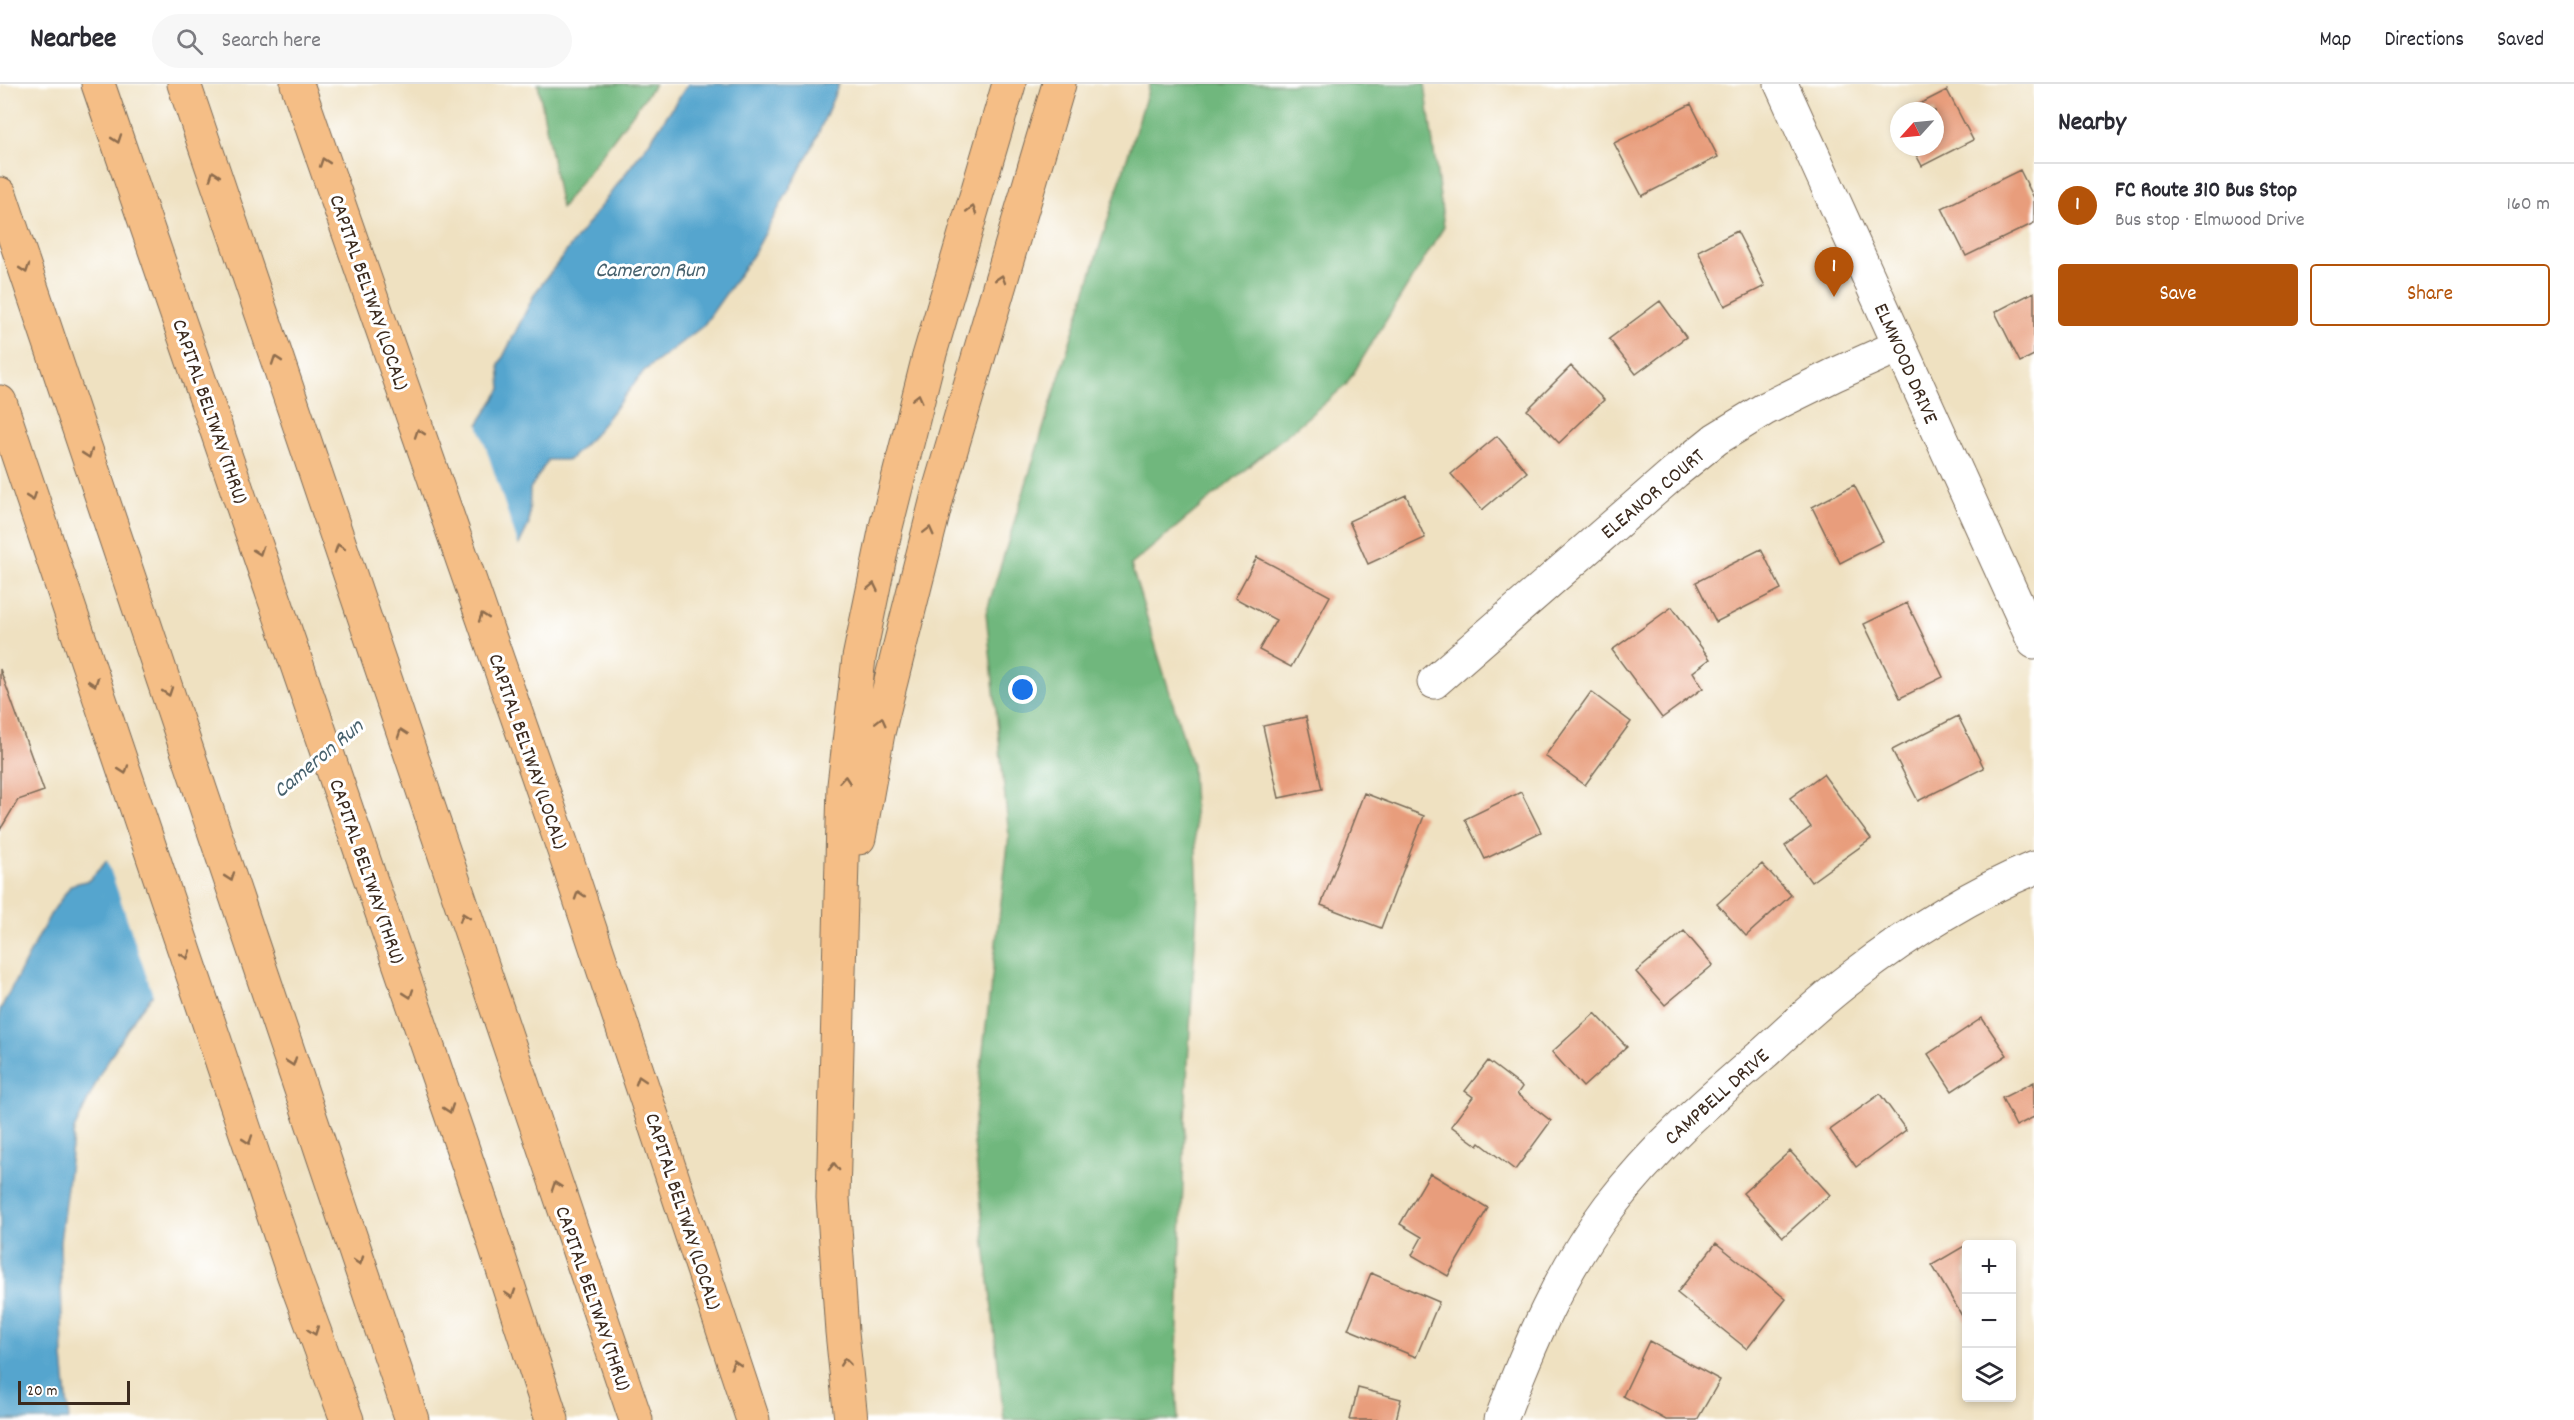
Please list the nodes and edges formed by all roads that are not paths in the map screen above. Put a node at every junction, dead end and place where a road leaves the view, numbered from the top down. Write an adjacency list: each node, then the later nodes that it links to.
1 (98, 84): 16 (highway, CAPITAL BELTWAY (THRU), one-way to 16)
2 (184, 84): 17 (highway, CAPITAL BELTWAY (THRU), one-way to 2)
3 (1009, 84): 13 (highway, one-way to 3)
4 (1059, 84): 13 (highway, one-way to 4)
5 (1782, 84): 8 (street, ELMWOOD DRIVE)
6 (301, 89): 18 (highway, CAPITAL BELTWAY (LOCAL), one-way to 6)
7 (0, 194): 15 (highway, one-way to 15)
8 (1899, 346): 10 (street, ELMWOOD DRIVE); 11 (street, ELEANOR COURT)
9 (0, 402): 14 (highway, one-way to 14)
10 (2034, 642)
11 (1434, 682)
12 (2034, 868): 20 (street, CAMPBELL DRIVE)
13 (841, 944): 19 (highway, one-way to 13)
14 (346, 1420)
15 (412, 1420)
16 (552, 1420)
17 (636, 1420)
18 (753, 1420)
19 (850, 1420)
20 (1501, 1420)

